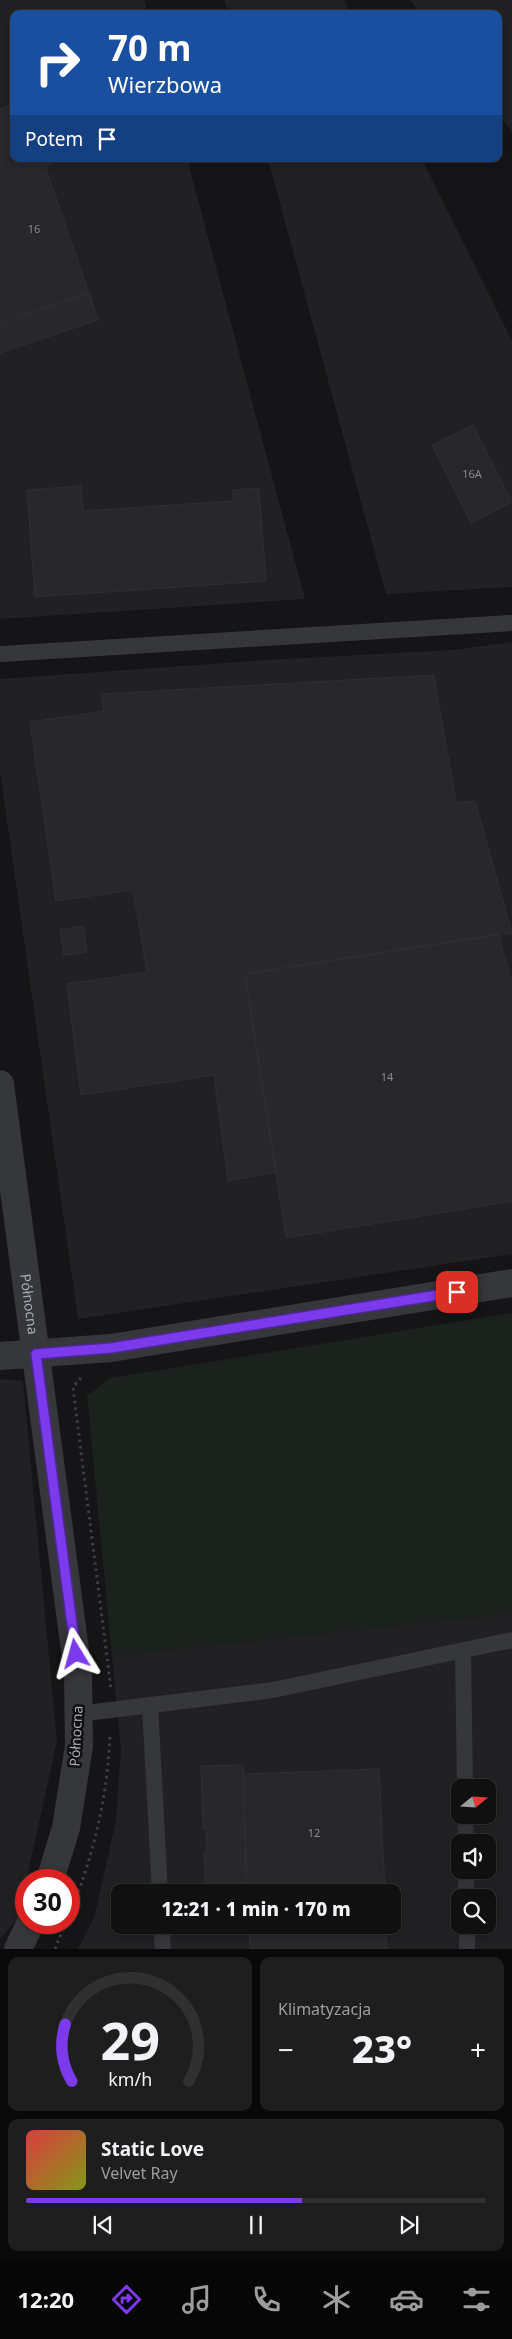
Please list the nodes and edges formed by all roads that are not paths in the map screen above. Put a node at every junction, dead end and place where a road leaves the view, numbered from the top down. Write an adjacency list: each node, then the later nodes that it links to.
1 (512, 623): 2 (lane)
2 (0, 654)
3 (0, 1084): 5 (street, Północna)
4 (512, 1283): 5 (street)
5 (36, 1354): 6 (street); 10 (street, Północna)
6 (0, 1356)
7 (512, 1640): 8 (lane)
8 (463, 1650): 9 (lane); 11 (lane)
9 (150, 1705): 10 (lane); 13 (lane)
10 (78, 1714): 12 (street, Północna)
11 (465, 1779)
12 (53, 1869)
13 (160, 1884)
14 (25, 1934): 17 (street)
15 (162, 1934): 18 (lane)
16 (467, 1934): 19 (lane)
17 (18, 1949)
18 (163, 1949)
19 (467, 1949)

